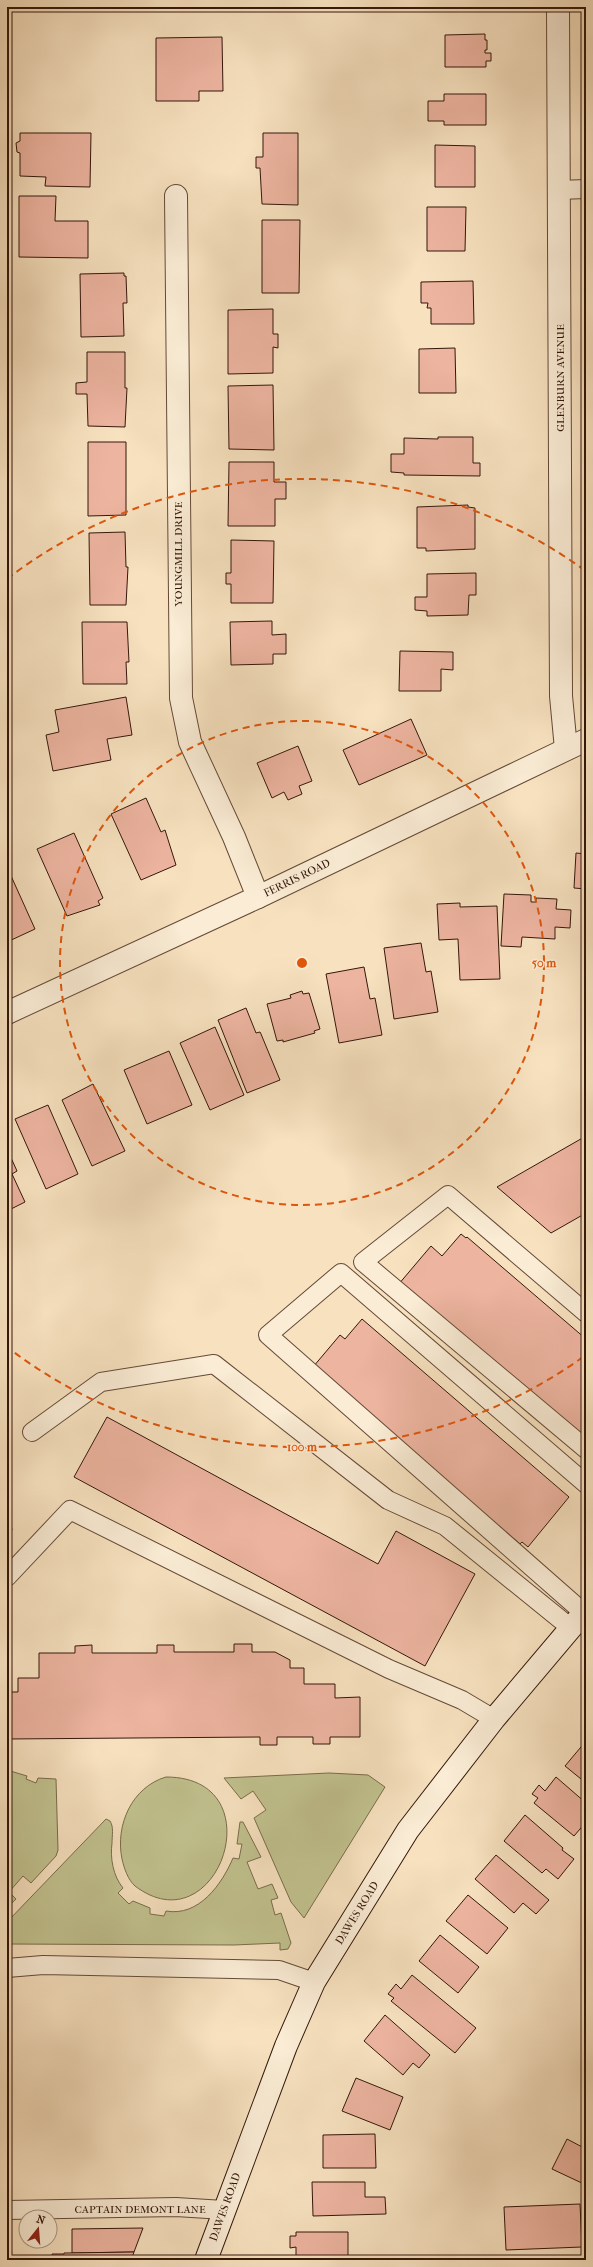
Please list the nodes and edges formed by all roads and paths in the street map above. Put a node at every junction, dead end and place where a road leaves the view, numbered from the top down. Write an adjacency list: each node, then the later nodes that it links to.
1 (558, 7): 3 (street, GLENBURN AVENUE)
2 (586, 189): 3 (lane)
3 (559, 190): 6 (street, GLENBURN AVENUE)
4 (176, 196): 7 (street, YOUNGMILL DRIVE)
5 (586, 740): 6 (street, FERRIS ROAD)
6 (566, 749): 7 (street, FERRIS ROAD)
7 (258, 897): 8 (street, FERRIS ROAD)
8 (7, 1013)
9 (586, 1312): 11 (lane)
10 (32, 1432): 14 (lane)
11 (586, 1449)
12 (586, 1484): 14 (lane)
13 (7, 1576): 15 (lane)
14 (582, 1616): 15 (street, DAWES ROAD)
15 (494, 1719): 17 (street, DAWES ROAD)
16 (7, 1968): 17 (lane)
17 (314, 1982): 19 (street, DAWES ROAD)
18 (7, 2210): 19 (lane, CAPTAIN DEMONT LANE)
19 (224, 2210): 20 (street, DAWES ROAD)
20 (206, 2260)

